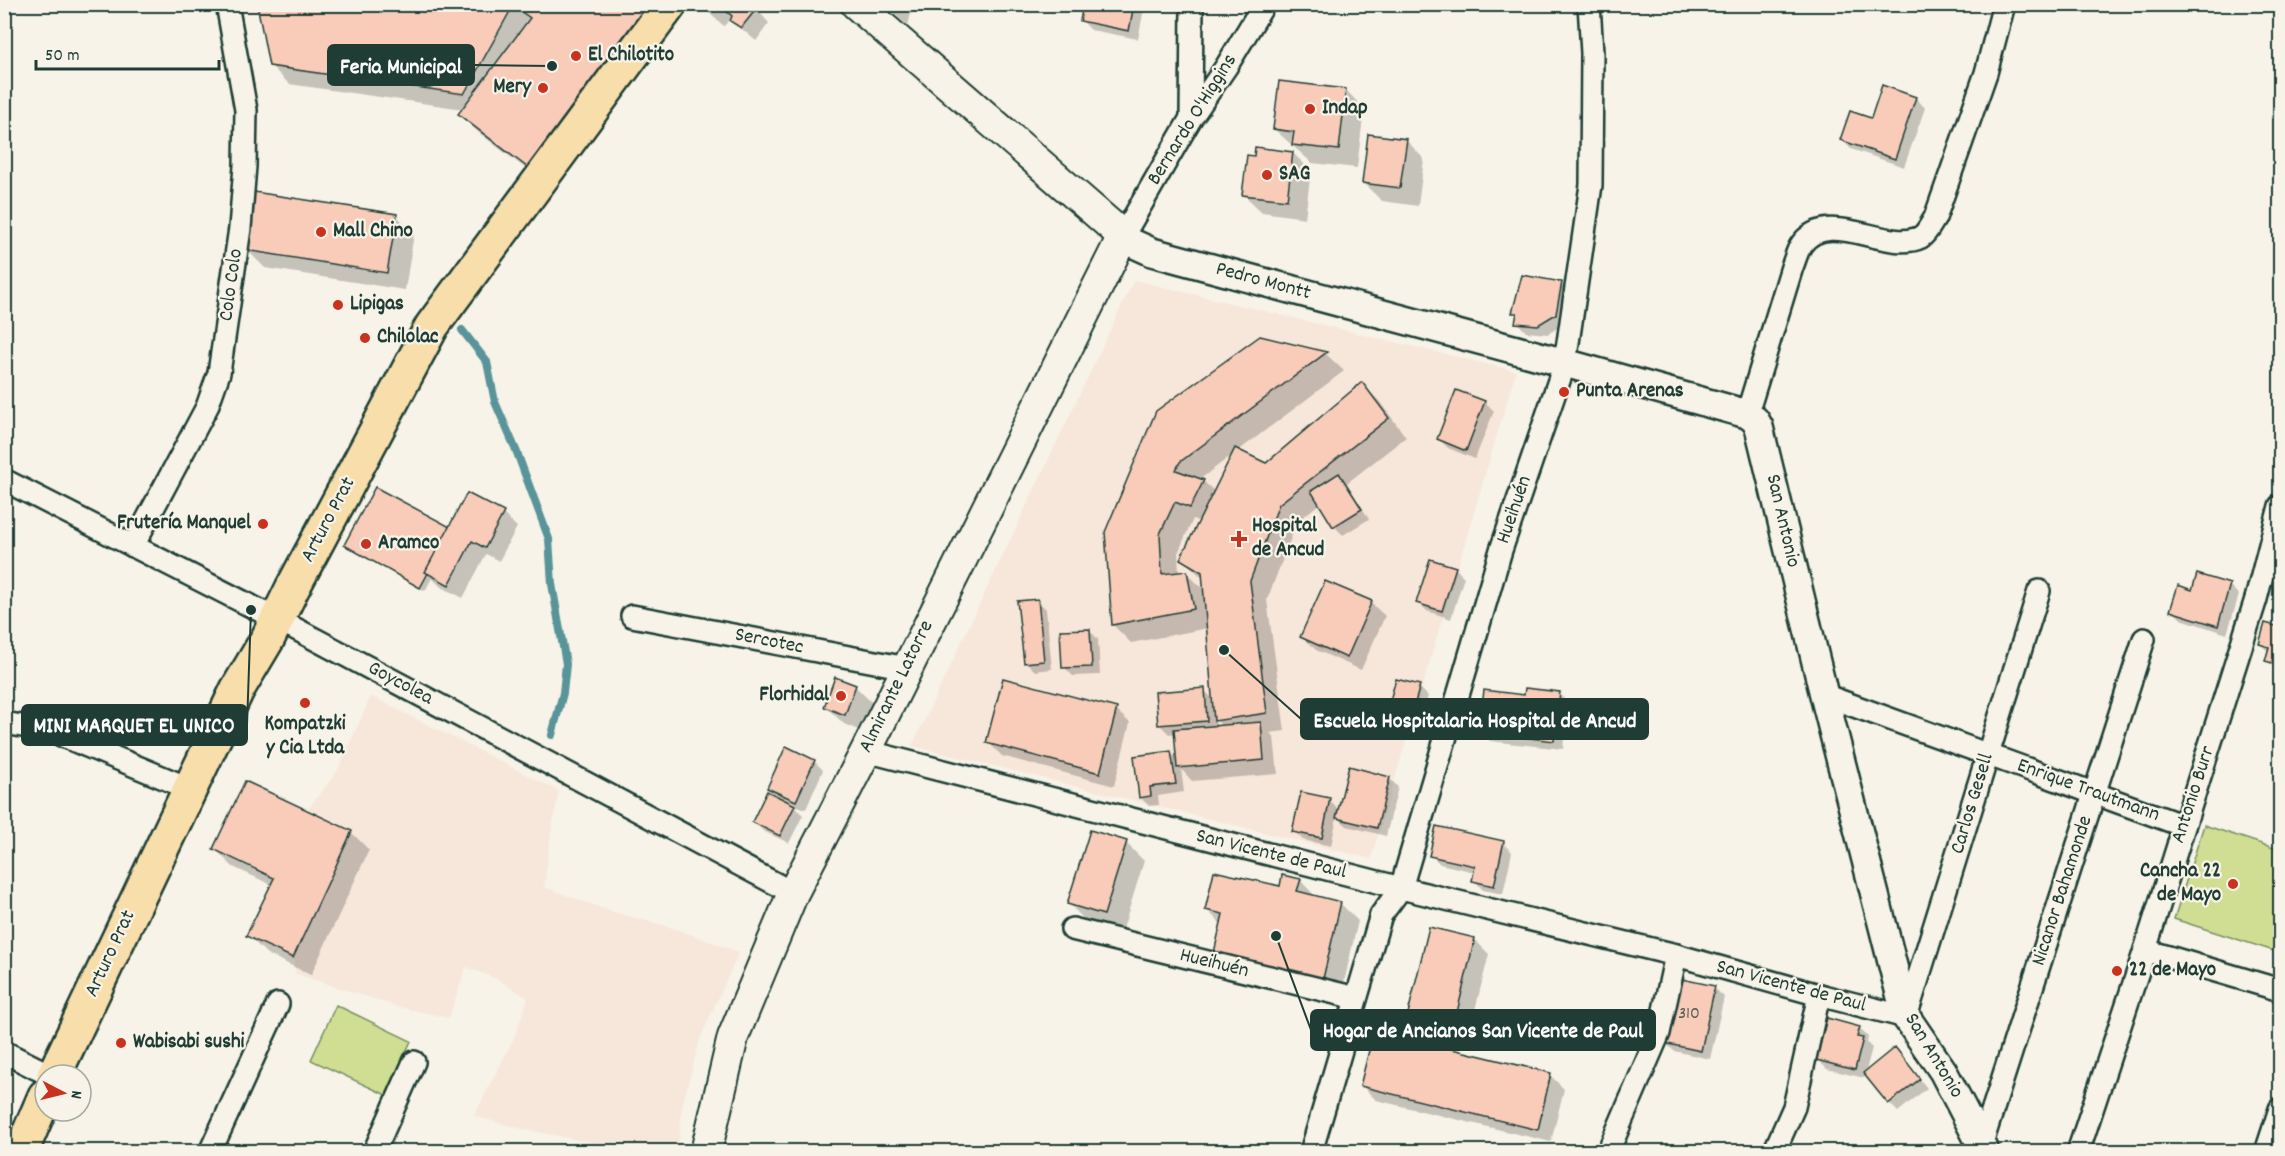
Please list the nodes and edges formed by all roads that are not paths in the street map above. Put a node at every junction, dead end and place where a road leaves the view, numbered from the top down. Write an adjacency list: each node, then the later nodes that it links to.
1 (227, 4): 14 (street, Colo Colo)
2 (670, 4): 17 (main road, Arturo Prat)
3 (856, 4): 9 (main road, Pedro Montt)
4 (1192, 4): 8 (street)
5 (1264, 4): 8 (street, Bernardo O'Higgins)
6 (1589, 4): 10 (street, Hueihuén)
7 (2004, 4): 11 (street)
8 (1191, 118): 9 (street, Bernardo O'Higgins)
9 (1123, 236): 10 (street, Pedro Montt); 19 (main road, Almirante Latorre)
10 (1565, 363): 11 (street, Pedro Montt); 27 (street, Hueihuén)
11 (1747, 414): 20 (street, San Antonio)
12 (4, 480): 14 (street, Goycolea)
13 (2280, 506): 26 (street, Antonio Burr)
14 (133, 546): 17 (street, Goycolea)
15 (2039, 591): 23 (street, Carlos Gesell)
16 (632, 616): 19 (street, Sercotec)
17 (276, 621): 24 (main road, Arturo Prat); 28 (street, Goycolea)
18 (2144, 639): 25 (street, Nicanor Bahamonde)
19 (907, 668): 22 (main road, Almirante Latorre)
20 (1824, 695): 23 (street, Enrique Trautmann); 36 (street, San Antonio)
21 (4, 723): 24 (street)
22 (866, 751): 27 (street, San Vicente de Paul); 28 (main road, Almirante Latorre)
23 (1988, 755): 25 (street, Enrique Trautmann); 36 (street, Carlos Gesell)
24 (189, 788): 39 (main road, Arturo Prat)
25 (2094, 793): 26 (street, Enrique Trautmann); 43 (street, Nicanor Bahamonde)
26 (2184, 826): 30 (street, Antonio Burr)
27 (1401, 888): 31 (street, San Vicente de Paul); 34 (street, Hueihuén)
28 (792, 893): 47 (main road, Almirante Latorre)
29 (1072, 929): 34 (street, Hueihuén)
30 (2145, 950): 32 (street); 51 (street, Antonio Burr)
31 (1676, 955): 33 (street, San Vicente de Paul); 49 (street)
32 (2280, 990)
33 (1819, 995): 36 (street, San Vicente de Paul); 50 (street)
34 (1356, 998): 48 (street, Hueihuén)
35 (278, 1004): 45 (street)
36 (1906, 1017): 43 (street, San Antonio)
37 (4, 1052): 40 (street)
38 (414, 1062): 46 (street)
39 (58, 1063)
40 (33, 1066)
41 (2280, 1109): 52 (street)
42 (33, 1123): 44 (main road)
43 (1983, 1147)
44 (21, 1152)
45 (210, 1152)
46 (374, 1152)
47 (706, 1152)
48 (1311, 1152)
49 (1608, 1152)
50 (1774, 1152)
51 (2078, 1152)
52 (2266, 1152)

